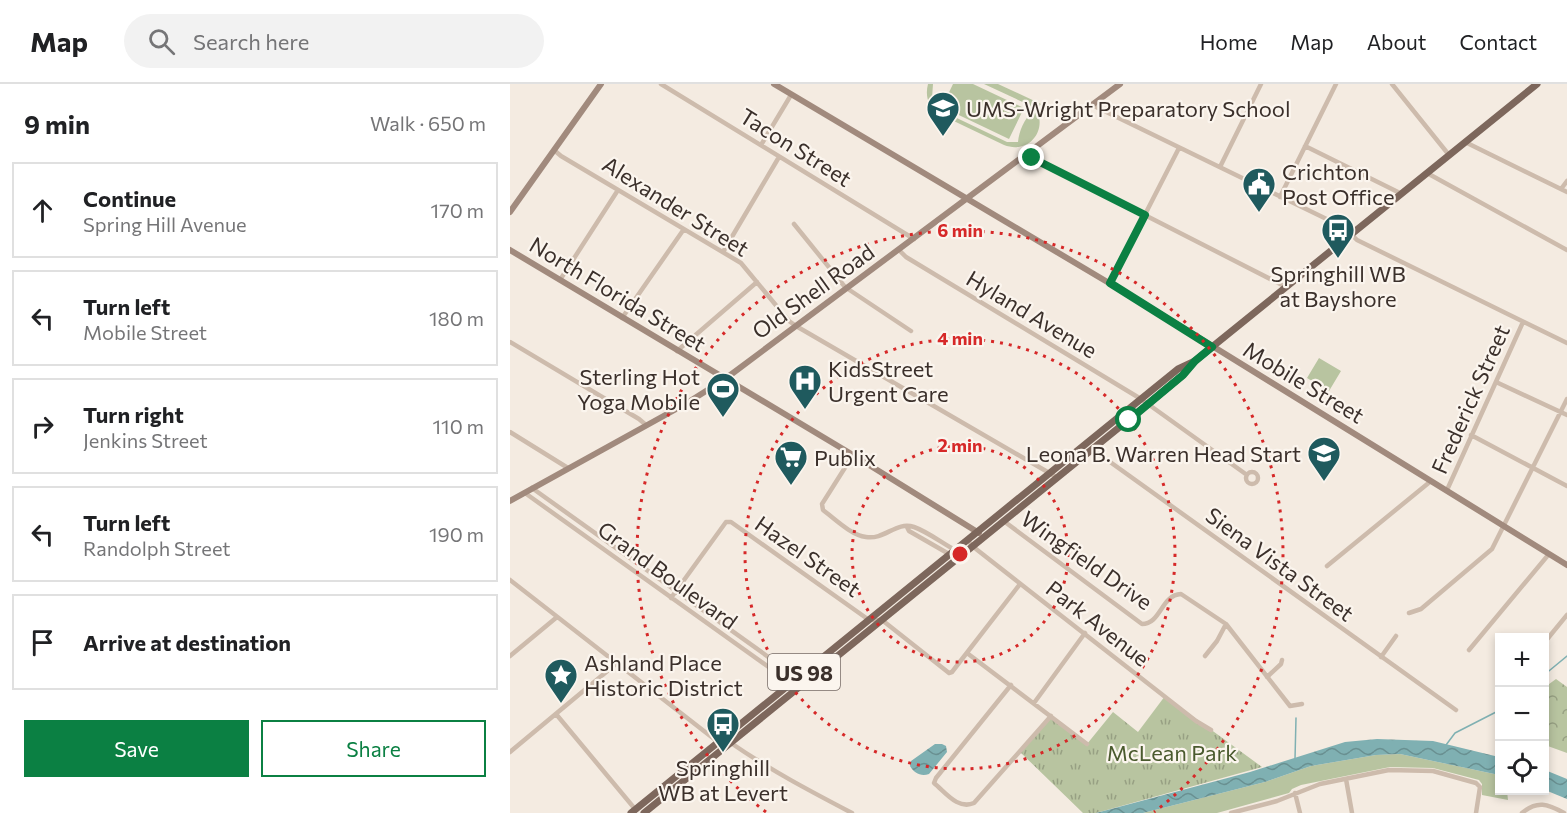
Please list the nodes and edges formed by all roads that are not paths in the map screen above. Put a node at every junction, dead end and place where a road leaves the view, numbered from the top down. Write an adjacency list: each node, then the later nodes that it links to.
1 (601, 84): 15 (street)
2 (661, 84): 12 (street, Tacon Street)
3 (774, 84): 9 (street, Mobile Street)
4 (1120, 84): 10 (street, Old Shell Road)
5 (1261, 84): 19 (street)
6 (1336, 84): 13 (street)
7 (1537, 84): 11 (main road, US 98)
8 (1395, 85): 17 (street)
9 (791, 95): 12 (street); 27 (street, Mobile Street)
10 (1092, 105): 14 (street); 16 (street, Old Shell Road)
11 (1465, 142): 17 (main road, US 98); 22 (street)
12 (760, 145): 18 (street, Tacon Street)
13 (1305, 146): 25 (street); 26 (street)
14 (1179, 148): 19 (street); 29 (street)
15 (554, 150): 23 (street, Alexander Street); 28 (street)
16 (1027, 155): 27 (street, Old Shell Road); 29 (street)
17 (1449, 155): 20 (main road, US 98)
18 (779, 157): 33 (street, Tacon Street); 37 (street)
19 (1220, 167): 26 (street)
20 (1427, 173): 25 (main road, US 98); 36 (street)
21 (1567, 181): 22 (street)
22 (1561, 189): 24 (street)
23 (618, 190): 31 (street, Alexander Street); 38 (street)
24 (1567, 192)
25 (1402, 194): 32 (main road, US 98)
26 (1280, 197): 32 (street)
27 (967, 198): 33 (street, Old Shell Road); 40 (street, Mobile Street)
28 (510, 213)
29 (1145, 215): 40 (street); 41 (street)
30 (794, 224): 42 (street)
31 (684, 229): 37 (street, Alexander Street); 43 (street)
32 (1351, 235): 41 (main road, US 98); 44 (street)
33 (914, 239): 35 (street, Old Shell Road)
34 (510, 250): 38 (street, North Florida Street)
35 (899, 250): 42 (street, Old Shell Road); 54 (street, Hyland Avenue)
36 (1567, 250)
37 (723, 252): 39 (street, Alexander Street)
38 (560, 280): 43 (street, North Florida Street)
39 (757, 282): 45 (street, Alexander Street); 50 (street)
40 (1110, 283): 49 (street, Mobile Street)
41 (1286, 287): 49 (main road, US 98)
42 (847, 289): 45 (street, Old Shell Road); 46 (street)
43 (622, 318): 50 (street, North Florida Street)
44 (1523, 322): 48 (street); 53 (street, Frederick Street)
45 (796, 326): 52 (street, Old Shell Road); 67 (street, Alexander Street)
46 (911, 331)
47 (510, 342): 59 (street)
48 (1567, 343)
49 (1212, 347): 51 (main road, US 98); 70 (street, Mobile Street)
50 (677, 351): 52 (street, North Florida Street)
51 (1195, 361): 54 (main road, US 98); 56 (main road, US 98)
52 (724, 379): 59 (street, Old Shell Road); 64 (street, North Florida Street)
53 (1496, 382): 57 (street); 61 (street, Frederick Street)
54 (1141, 399): 56 (street, Hyland Avenue); 62 (main road, US 98)
55 (1567, 399): 57 (street)
56 (1148, 404): 63 (main road, US 98); 68 (street, Hyland Avenue)
57 (1560, 412): 58 (street); 66 (street)
58 (1567, 415)
59 (646, 425): 65 (street, Old Shell Road)
60 (510, 432): 65 (street)
61 (1472, 435): 66 (street); 73 (street, Frederick Street)
62 (1085, 444): 63 (street, Siena Vista Street); 67 (main road, US 98)
63 (1093, 449): 69 (main road, US 98); 103 (street, Siena Vista Street)
64 (853, 455): 78 (street, North Florida Street); 82 (street)
65 (568, 468): 72 (street, Old Shell Road)
66 (1533, 468): 71 (street); 77 (street)
67 (1050, 473): 69 (street, Alexander Street); 78 (main road, US 98)
68 (1247, 475)
69 (1058, 478): 76 (main road, US 98)
70 (1431, 480): 73 (street, Mobile Street); 85 (street)
71 (1567, 486)
72 (532, 488): 74 (street, Old Shell Road); 88 (street, Grand Boulevard)
73 (1447, 490): 77 (street, Mobile Street)
74 (525, 493): 75 (street, Old Shell Road); 89 (street, Grand Boulevard)
75 (510, 501)
76 (1005, 522): 79 (main road, US 98); 95 (street, Wingfield Drive)
77 (1505, 526): 83 (street, Mobile Street); 90 (street)
78 (977, 531): 79 (street, North Florida Street); 80 (main road, US 98)
79 (984, 538): 81 (main road, US 98)
80 (967, 540): 81 (street, Park Avenue); 82 (main road, US 98)
81 (973, 547): 87 (street, Park Avenue); 94 (main road, US 98)
82 (952, 552): 93 (main road, US 98)
83 (1549, 554): 84 (street, Mobile Street); 99 (street)
84 (1567, 565)
85 (1327, 566)
86 (510, 580): 92 (street)
87 (1020, 584): 96 (street, Park Avenue); 100 (street)
88 (676, 592): 89 (street); 93 (street, Hazel Street); 107 (street, Grand Boulevard)
89 (671, 598): 107 (street, Grand Boulevard)
90 (1409, 614)
91 (1567, 615): 98 (street)
92 (557, 617): 101 (street); 105 (street)
93 (869, 620): 94 (street); 107 (main road, US 98)
94 (882, 620): 100 (street); 109 (main road, US 98)
95 (1226, 624): 102 (street); 106 (street, Wingfield Drive)
96 (1085, 633): 110 (street); 115 (street, Park Avenue)
97 (1396, 636): 103 (street)
98 (1549, 638)
99 (1469, 650)
100 (967, 654): 108 (street)
101 (510, 656)
102 (1205, 656)
103 (1382, 657): 112 (street, Siena Vista Street)
104 (1282, 660): 106 (street)
105 (617, 663): 113 (street); 116 (street)
106 (1267, 677): 111 (street, Wingfield Drive)
107 (793, 681): 109 (street, Grand Boulevard); 116 (main road, US 98)
108 (1011, 686): 110 (street); 114 (street)
109 (799, 688): 117 (main road, US 98)
110 (1034, 703): 114 (street)
111 (1302, 704)
112 (1456, 710)
113 (556, 714): 119 (street); 122 (street)
114 (1051, 717): 118 (street)
115 (1211, 730)
116 (717, 742): 122 (main road, US 98)
117 (731, 743): 123 (street); 124 (main road, US 98)
118 (1087, 744)
119 (510, 752)
120 (1346, 779): 121 (street); 127 (street); 128 (street)
121 (1295, 792): 125 (street); 126 (street)
122 (633, 811)
123 (848, 812)
124 (644, 813)
125 (1231, 813)
126 (1300, 813)
127 (1352, 813)
128 (1476, 813)
129 (1522, 813): 130 (street)
130 (1564, 813)

